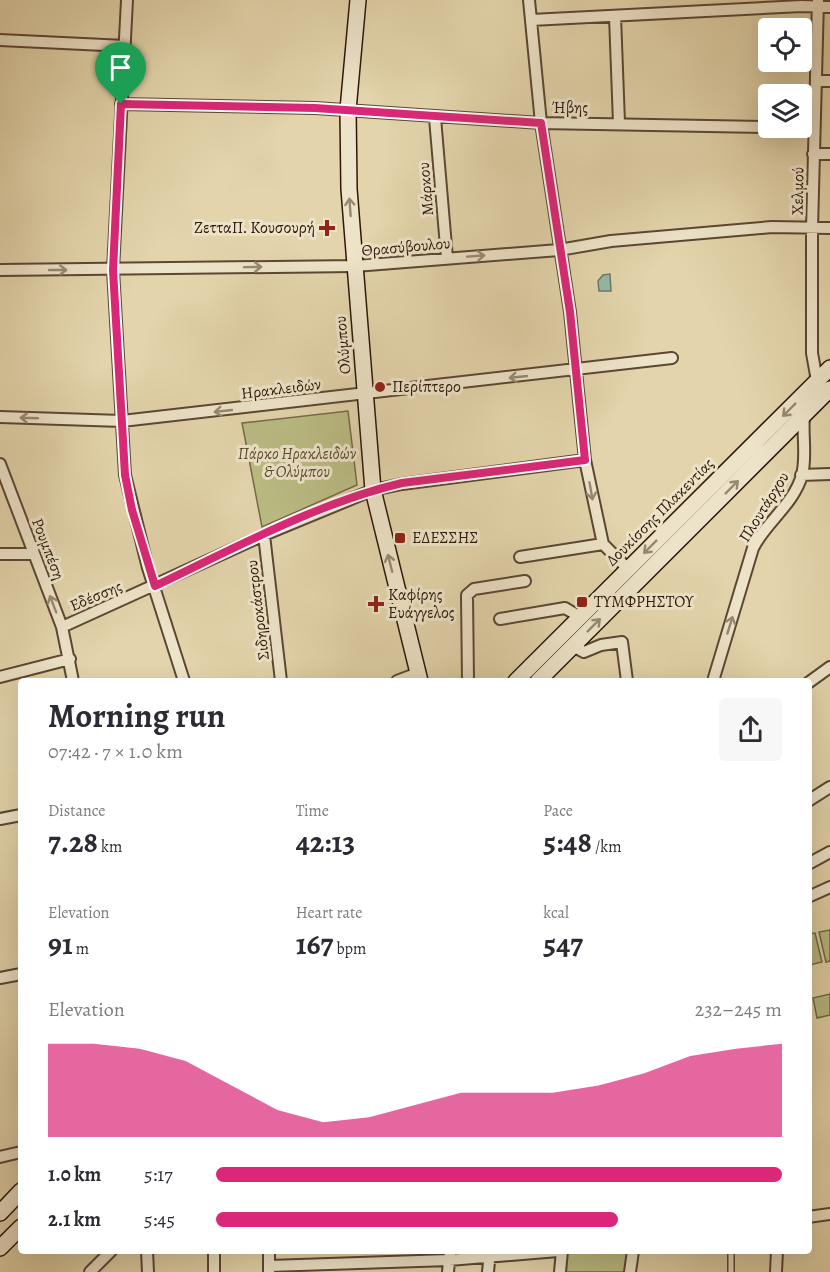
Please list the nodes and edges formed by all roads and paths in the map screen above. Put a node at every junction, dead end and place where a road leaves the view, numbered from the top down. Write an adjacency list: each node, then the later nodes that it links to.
1 (127, 0): 9 (street)
2 (358, 0): 13 (main road, Ολύμπου)
3 (529, 0): 7 (street)
4 (818, 3): 5 (street); 6 (street); 10 (street, Χελμού)
5 (830, 7)
6 (615, 16): 7 (street); 16 (street)
7 (531, 20): 15 (street)
8 (0, 40): 9 (street)
9 (125, 46): 12 (street)
10 (817, 81): 11 (street); 18 (street, Χελμού)
11 (830, 81)
12 (121, 104): 13 (street, Ήβης); 27 (street)
13 (348, 110): 14 (street, Ήβης); 25 (main road, Ολύμπου, one-way to 13)
14 (435, 118): 15 (street, Ήβης); 24 (street, Μάρκου)
15 (541, 123): 16 (street, Ήβης); 23 (street)
16 (619, 123): 17 (street, Ήβης)
17 (758, 127)
18 (814, 128): 19 (street, Χελμού)
19 (813, 154): 20 (street); 22 (street, Χελμού)
20 (830, 154)
21 (830, 228): 22 (street, Θρασύβουλου)
22 (812, 229): 23 (street, Θρασύβουλου); 31 (street, Χελμού)
23 (559, 250): 24 (street, Θρασύβουλου, one-way to 23); 30 (street)
24 (447, 258): 25 (street, Θρασύβουλου)
25 (354, 266): 27 (street, Θρασύβουλου, one-way to 25); 32 (main road, Ολύμπου)
26 (0, 270): 27 (street, Θρασύβουλου, one-way to 27)
27 (113, 270): 35 (street)
28 (672, 358): 30 (street, Ηρακλειδών)
29 (830, 368): 31 (main road, Δουκίσσης Πλακεντίας)
30 (576, 370): 32 (street, Ηρακλειδών, one-way to 32); 36 (street)
31 (824, 385): 33 (main road, Δουκίσσης Πλακεντίας); 46 (main road, Δουκίσσης Πλακεντίας, one-way to 46)
32 (365, 393): 35 (street, Ηρακλειδών, one-way to 35); 40 (main road, Ολύμπου)
33 (804, 415): 39 (street, Πλουτάρχου); 52 (main road, Δουκίσσης Πλακεντίας, one-way to 33)
34 (0, 417): 35 (street, Ηρακλειδών, one-way to 34)
35 (122, 421): 48 (street)
36 (585, 460): 40 (street, Εδέσσης); 42 (street, one-way to 42)
37 (0, 464): 44 (street, Ρουμπέση)
38 (830, 474): 39 (street)
39 (801, 475): 64 (street, Πλουτάρχου, one-way to 39)
40 (372, 490): 41 (street, Εδέσσης); 56 (main road, Ολύμπου, one-way to 40)
41 (264, 535): 48 (street, Εδέσσης); 59 (street, Σιδηροκάστρου)
42 (603, 544): 45 (street); 46 (street)
43 (0, 554): 44 (street)
44 (34, 554): 51 (street, Ρουμπέση, one-way to 44)
45 (520, 557)
46 (628, 569): 49 (main road, Δουκίσσης Πλακεντίας)
47 (525, 581): 60 (street)
48 (155, 586): 51 (street, Εδέσσης); 58 (street)
49 (580, 617): 50 (street); 61 (main road, Δουκίσσης Πλακεντίας)
50 (500, 619)
51 (62, 627): 53 (street, Ρουμπέση)
52 (575, 643): 62 (main road, Δουκίσσης Πλακεντίας); 63 (street)
53 (70, 659): 55 (street); 57 (street, Ρουμπέση)
54 (830, 667): 65 (street)
55 (0, 676)
56 (419, 677)
57 (73, 678)
58 (183, 678)
59 (281, 678)
60 (468, 678)
61 (519, 678)
62 (541, 678)
63 (627, 678)
64 (714, 678)
65 (812, 680)
66 (830, 787): 67 (street)
67 (812, 798)
68 (18, 816): 69 (street)
69 (0, 819)
70 (830, 852): 71 (street)
71 (812, 862)
72 (830, 887): 73 (street)
73 (812, 895)
74 (18, 975): 75 (street)
75 (0, 978)
76 (18, 1153): 77 (street)
77 (0, 1158)
78 (18, 1194): 79 (main road)
79 (0, 1213)
80 (830, 1214): 81 (street)
81 (812, 1216)
82 (18, 1230): 83 (main road)
83 (0, 1248)
84 (108, 1254): 96 (street)
85 (147, 1254): 97 (street)
86 (214, 1254): 98 (street)
87 (508, 1254): 92 (street)
88 (560, 1254): 101 (street)
89 (633, 1254): 102 (street)
90 (731, 1254): 103 (lane)
91 (777, 1254): 104 (street)
92 (490, 1255): 93 (street); 100 (street)
93 (450, 1256): 94 (street); 99 (street)
94 (360, 1268): 95 (street)
95 (269, 1269)
96 (90, 1272)
97 (148, 1272)
98 (214, 1272)
99 (448, 1272)
100 (488, 1272)
101 (560, 1272)
102 (630, 1272)
103 (731, 1272)
104 (776, 1272)

